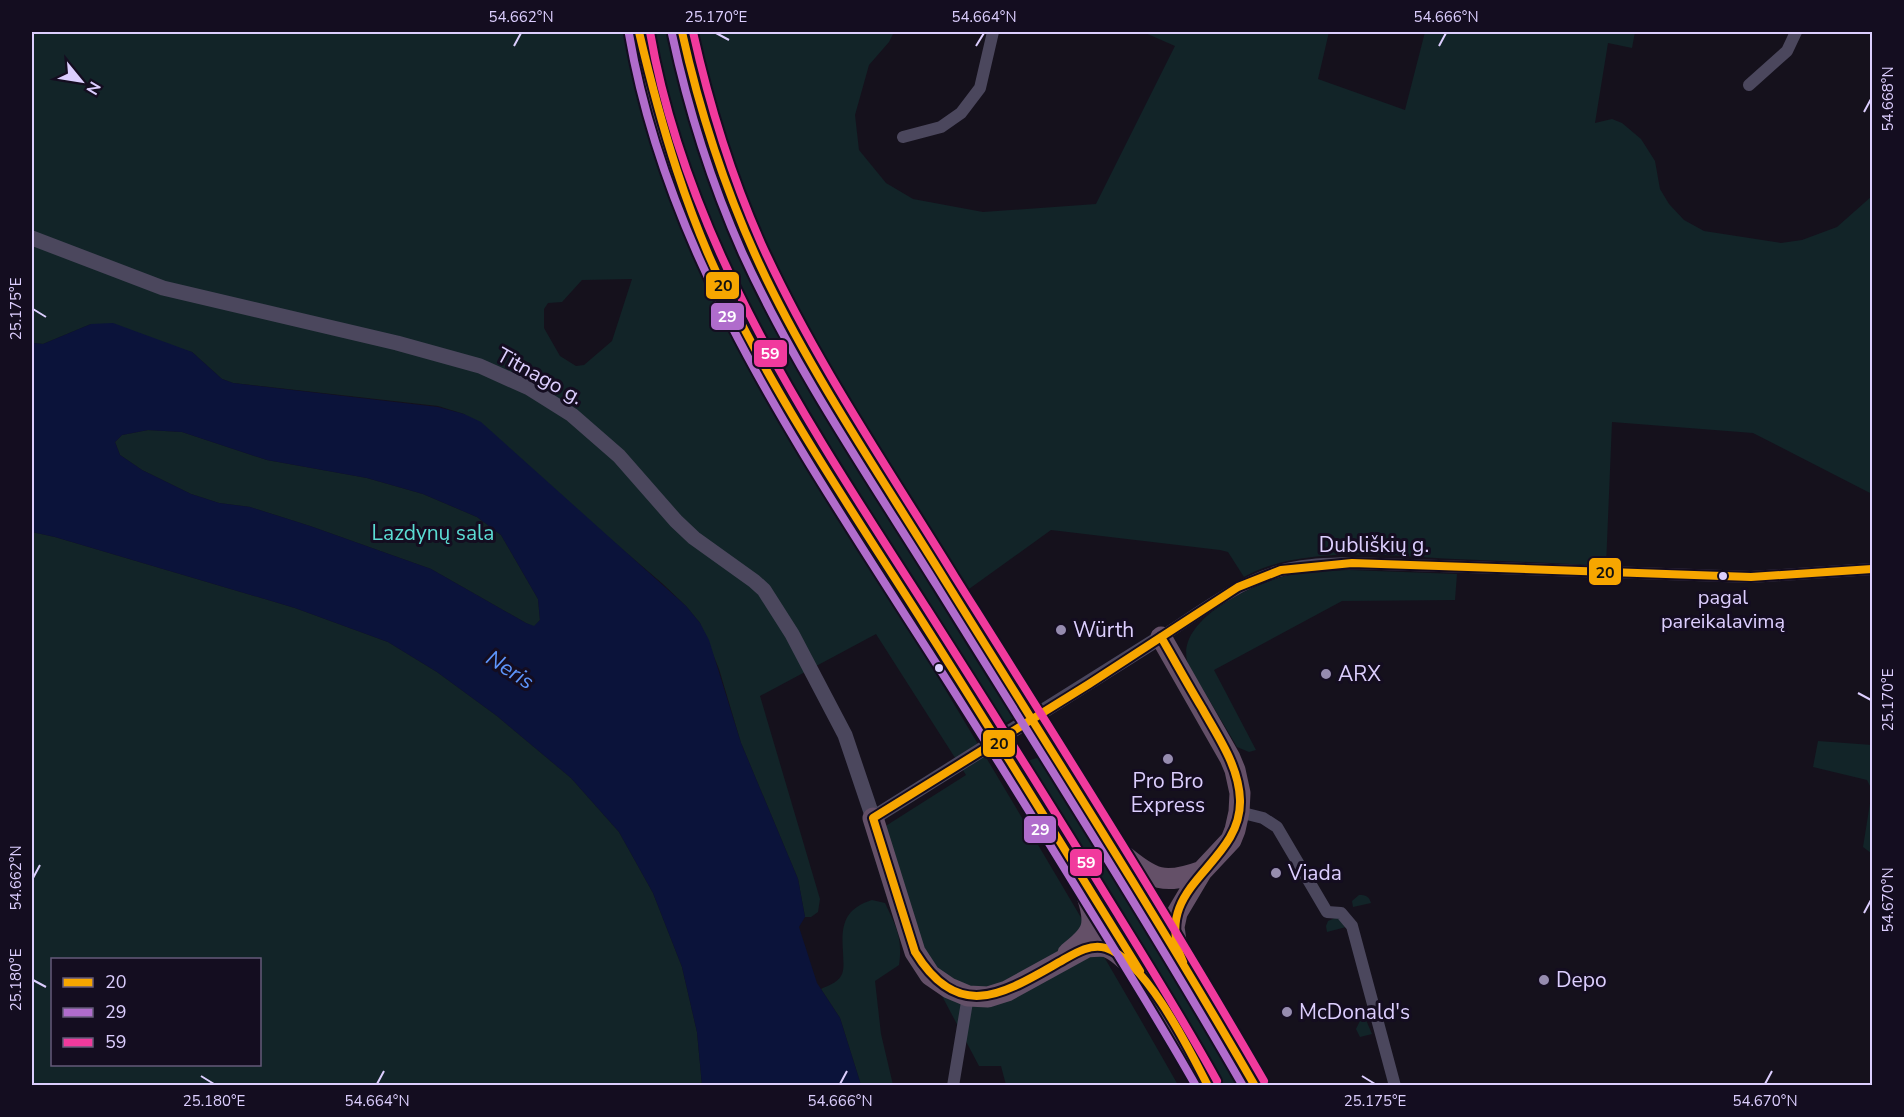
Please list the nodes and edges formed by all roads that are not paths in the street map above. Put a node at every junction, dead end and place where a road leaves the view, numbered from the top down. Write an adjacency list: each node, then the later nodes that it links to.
1 (639, 32): 14 (highway, bridge)
2 (682, 32): 12 (highway, bridge)
3 (993, 32): 6 (street)
4 (1796, 32): 5 (street)
5 (1749, 85)
6 (903, 137)
7 (32, 238): 11 (street, Titnago g.)
8 (1872, 569): 9 (street, Dubliškių g.)
9 (1161, 637): 10 (highway); 11 (street, Dubliškių g.)
10 (1239, 812): 13 (highway); 22 (street)
11 (873, 818): 18 (highway)
12 (1109, 842): 13 (highway); 15 (highway)
13 (1202, 871): 15 (highway)
14 (1082, 878): 16 (highway); 17 (highway)
15 (1178, 954): 21 (highway)
16 (1054, 963): 17 (highway); 18 (highway)
17 (1144, 978): 20 (highway)
18 (968, 996): 19 (street)
19 (953, 1086)
20 (1208, 1086)
21 (1255, 1086)
22 (1395, 1086)

